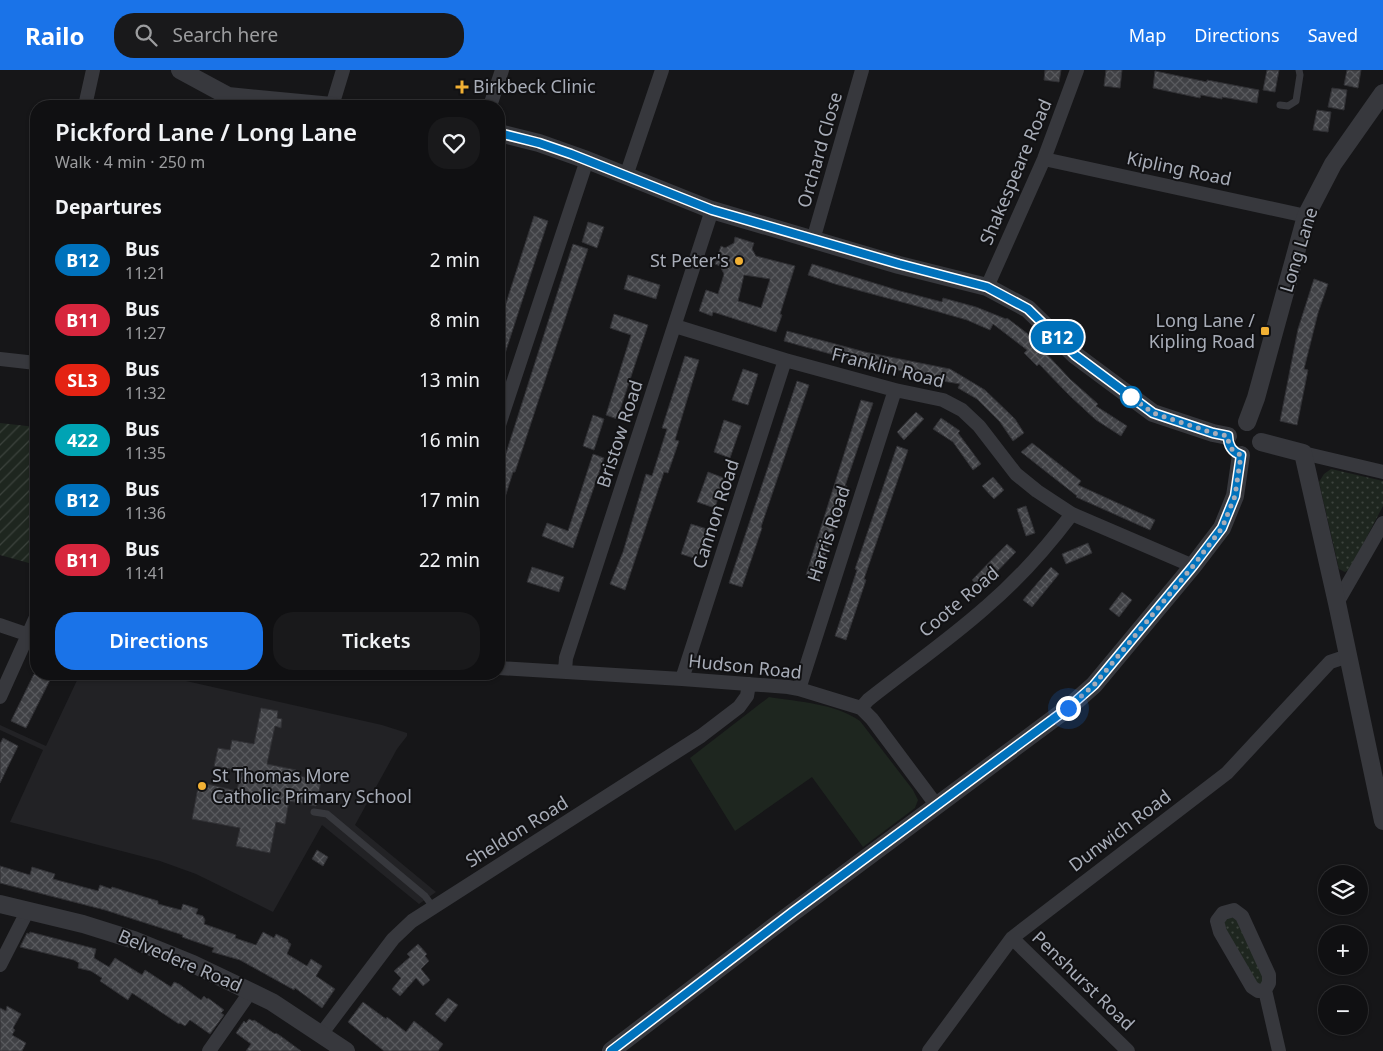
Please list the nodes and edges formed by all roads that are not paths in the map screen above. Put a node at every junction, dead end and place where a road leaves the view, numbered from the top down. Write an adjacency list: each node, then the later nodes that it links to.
1 (93, 70): 10 (street)
2 (180, 70): 11 (street)
3 (343, 70): 12 (street)
4 (502, 70): 13 (street)
5 (662, 70): 18 (street)
6 (862, 70): 21 (street, Orchard Close)
7 (1077, 70): 16 (street, Shakespeare Road)
8 (1299, 70): 14 (lane)
9 (1383, 93): 20 (street, Long Lane)
10 (87, 100)
11 (225, 100)
12 (334, 100)
13 (492, 100)
14 (1280, 106)
15 (505, 134): 17 (street)
16 (1044, 159): 20 (street, Kipling Road); 22 (street, Shakespeare Road)
17 (587, 160): 18 (street); 28 (street)
18 (626, 176): 19 (street)
19 (712, 210): 21 (street); 23 (street, Bristow Road)
20 (1306, 216): 29 (street, Long Lane)
21 (814, 240): 22 (street)
22 (987, 287): 30 (street)
23 (675, 326): 25 (street, Franklin Road); 43 (street, Bristow Road)
24 (0, 359): 26 (street)
25 (785, 360): 27 (street, Franklin Road); 44 (street, Cannon Road)
26 (30, 362)
27 (895, 390): 35 (street, Franklin Road); 46 (street, Harris Road)
28 (505, 396)
29 (1247, 422): 30 (street); 31 (street)
30 (1228, 436): 33 (street)
31 (1261, 442): 32 (street); 33 (street)
32 (1303, 453): 34 (street); 38 (street)
33 (1241, 455): 37 (street)
34 (1383, 472)
35 (1072, 514): 37 (street, Franklin Road); 48 (street, Coote Road)
36 (1383, 523): 38 (street)
37 (1193, 566): 49 (street)
38 (1337, 604): 41 (street)
39 (0, 625): 40 (street)
40 (29, 635): 47 (street)
41 (1348, 656): 51 (street); 55 (street, Dunwich Road)
42 (505, 668): 43 (street, Hudson Road)
43 (565, 671): 44 (street, Hudson Road)
44 (682, 679): 45 (street, Hudson Road)
45 (749, 684): 46 (street, Hudson Road); 53 (street, Sheldon Road)
46 (799, 689): 48 (street, Hudson Road)
47 (0, 697)
48 (861, 708): 49 (street)
49 (937, 806): 60 (street)
50 (314, 812): 53 (lane)
51 (1383, 821)
52 (0, 904): 54 (street, Belvedere Road)
53 (433, 906): 59 (street, Sheldon Road)
54 (28, 910): 56 (street); 58 (street, Belvedere Road)
55 (1012, 938): 63 (street, Dunwich Road); 64 (street, Penshurst Road)
56 (0, 966)
57 (1265, 990): 57 (street); 65 (street)
58 (251, 991): 59 (street, Belvedere Road); 61 (street)
59 (322, 1033): 62 (street, Belvedere Road)
60 (621, 1048)
61 (210, 1051)
62 (346, 1051)
63 (929, 1051)
64 (1128, 1051)
65 (1279, 1051)

